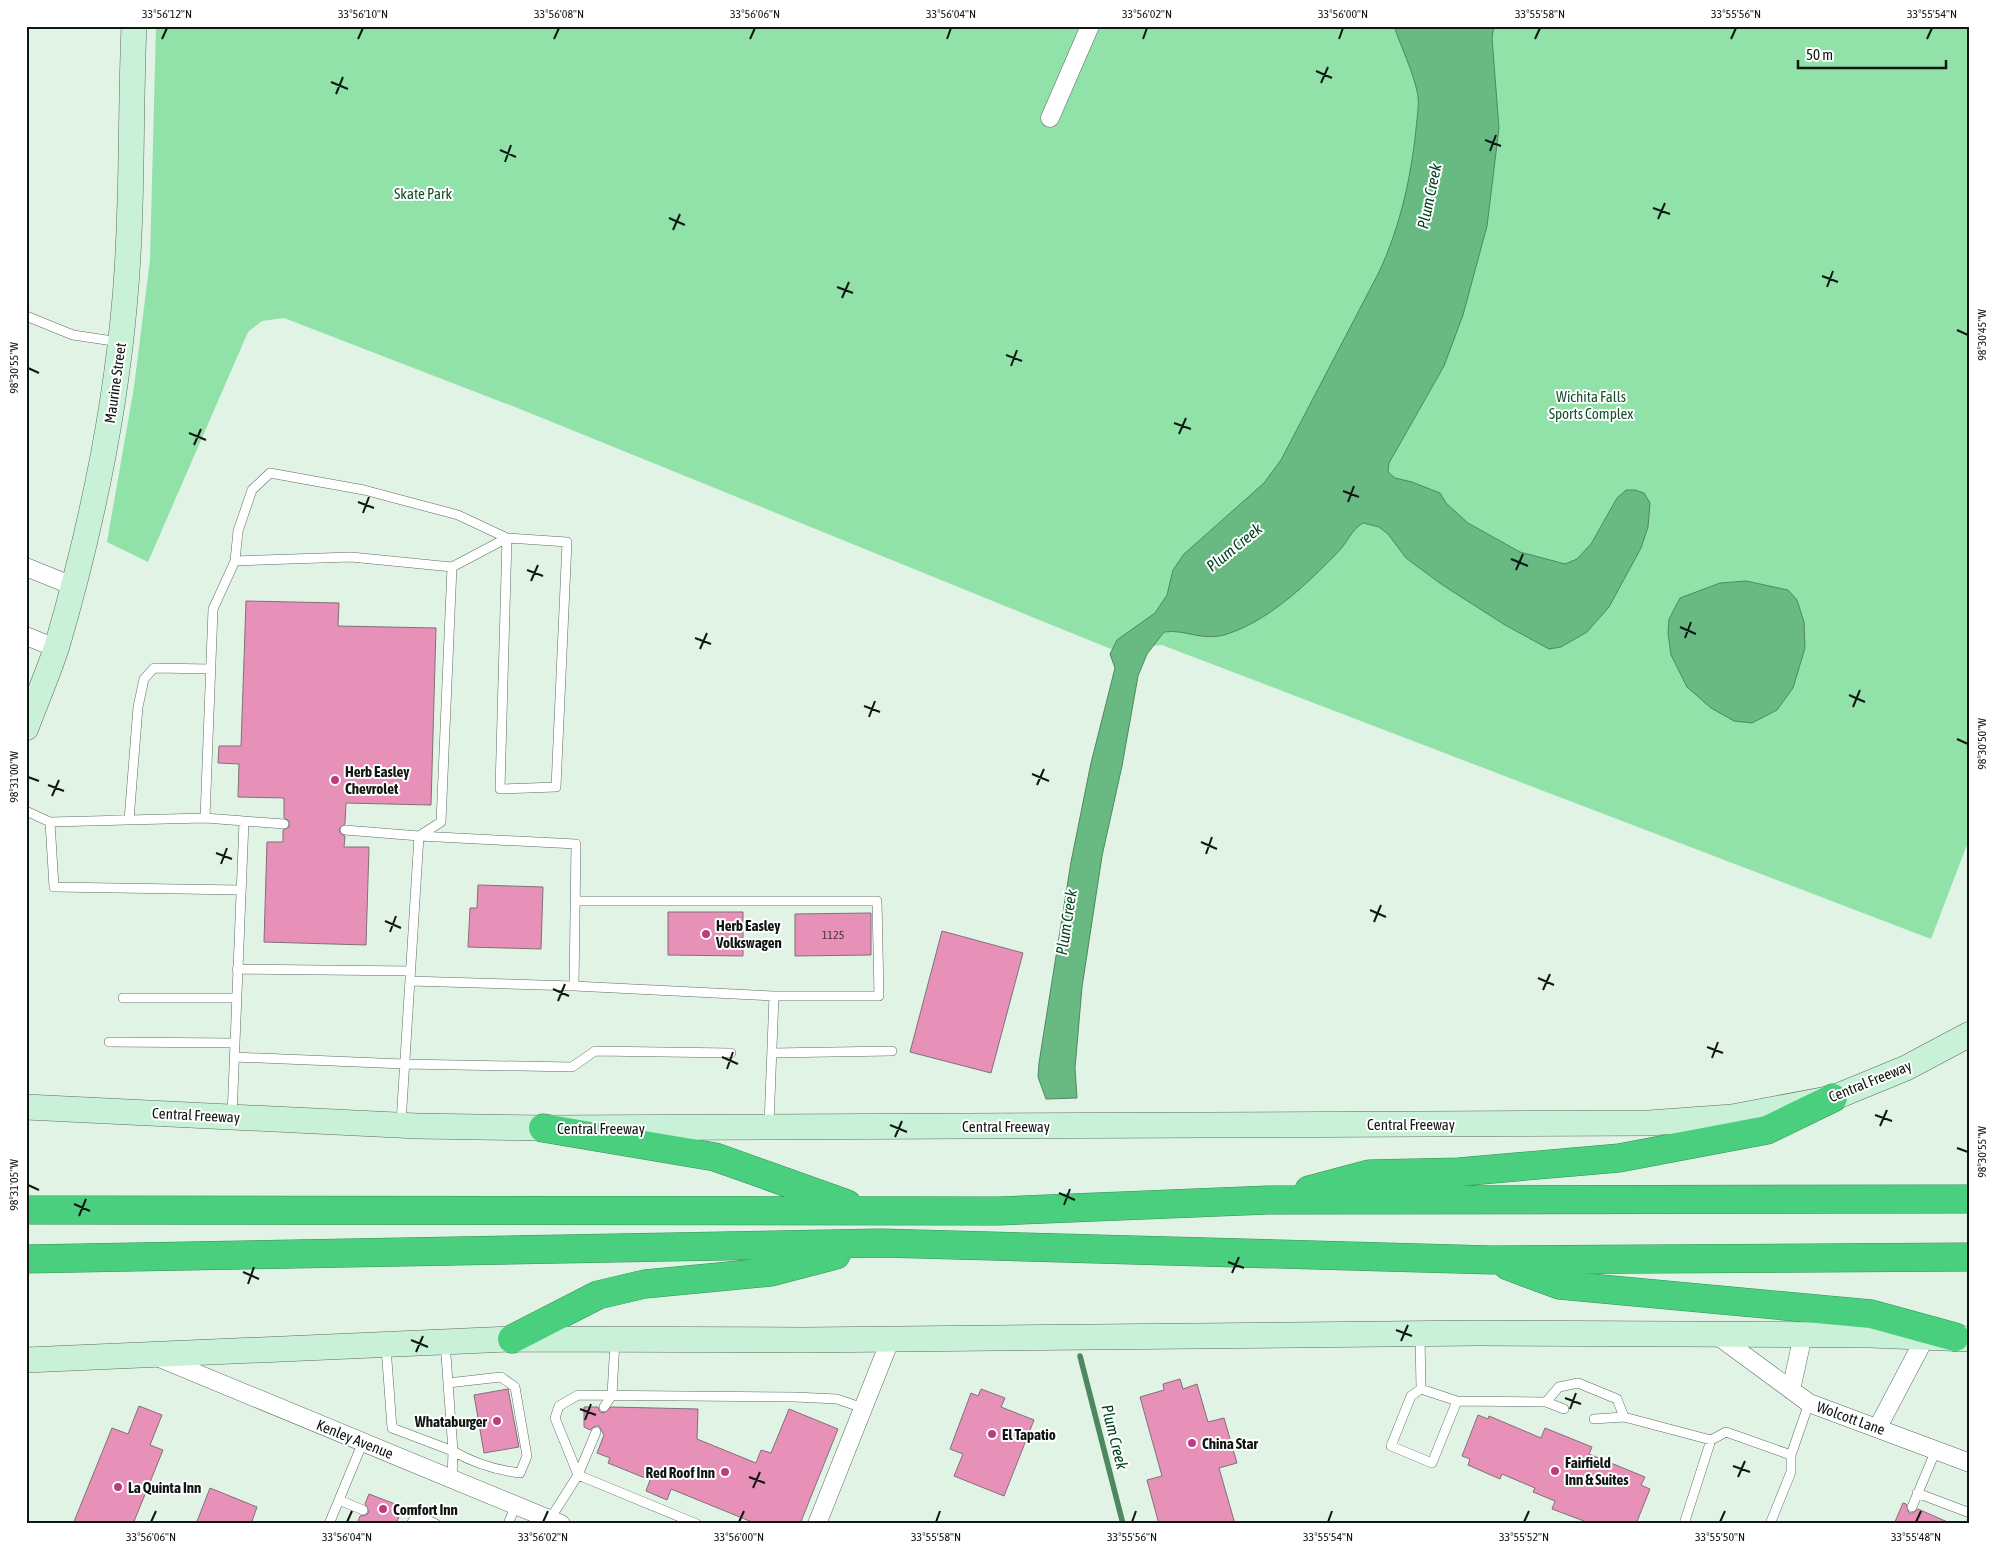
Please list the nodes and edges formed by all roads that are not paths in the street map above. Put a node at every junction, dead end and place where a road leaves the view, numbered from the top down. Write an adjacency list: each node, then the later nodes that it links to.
1 (134, 26): 5 (main road, Maurine Street)
2 (1090, 26): 3 (street)
3 (1050, 118)
4 (26, 316): 5 (lane)
5 (120, 342): 10 (main road, Maurine Street)
6 (507, 538): 6 (lane); 7 (lane); 9 (lane)
7 (235, 561): 9 (lane); 13 (lane)
8 (26, 567): 10 (street)
9 (452, 567): 22 (lane)
10 (73, 586): 12 (main road, Maurine Street)
11 (26, 636): 12 (street)
12 (56, 648): 14 (main road, Maurine Street)
13 (211, 669): 16 (lane); 17 (lane)
14 (26, 728)
15 (26, 812): 19 (lane)
16 (206, 818): 17 (lane); 18 (lane)
17 (128, 820): 19 (lane)
18 (244, 821): 20 (lane); 23 (lane)
19 (50, 822): 23 (lane)
20 (284, 824)
21 (345, 830): 22 (lane)
22 (419, 836): 24 (lane); 26 (lane)
23 (241, 890): 25 (lane)
24 (575, 901): 28 (lane); 29 (lane)
25 (237, 969): 26 (lane); 31 (lane)
26 (411, 971): 27 (lane)
27 (410, 981): 28 (lane); 39 (lane)
28 (574, 986): 29 (lane)
29 (774, 996): 37 (lane)
30 (122, 998): 31 (lane)
31 (235, 998): 34 (lane)
32 (1970, 1034): 40 (main road, Central Freeway)
33 (109, 1042): 34 (lane)
34 (234, 1043): 38 (lane)
35 (892, 1051): 37 (lane)
36 (731, 1053): 39 (lane)
37 (772, 1054): 44 (lane)
38 (234, 1057): 39 (lane); 42 (lane)
39 (404, 1064): 43 (lane)
40 (1833, 1098): 44 (main road, Central Freeway); 47 (highway)
41 (26, 1107): 42 (main road, Central Freeway)
42 (232, 1117): 43 (main road, Central Freeway)
43 (401, 1126): 45 (main road, Central Freeway)
44 (769, 1127): 45 (main road, Central Freeway)
45 (544, 1128): 49 (highway)
46 (1970, 1199): 47 (highway)
47 (1268, 1200): 49 (highway)
48 (26, 1210): 49 (highway)
49 (868, 1211)
50 (881, 1243): 52 (highway); 53 (highway); 60 (highway)
51 (1970, 1257): 53 (highway)
52 (26, 1259)
53 (1492, 1260): 59 (highway)
54 (1420, 1334): 56 (main road); 58 (main road); 67 (lane)
55 (1803, 1335): 56 (main road); 57 (main road); 68 (street)
56 (1718, 1336): 68 (street, Wolcott Lane)
57 (1926, 1336): 59 (main road); 78 (street)
58 (891, 1338): 61 (main road); 74 (street)
59 (1962, 1338)
60 (512, 1339): 61 (main road); 62 (main road)
61 (616, 1340): 69 (lane)
62 (445, 1342): 63 (main road); 66 (lane)
63 (386, 1344): 64 (main road); 83 (lane)
64 (149, 1354): 65 (main road); 81 (street, Kenley Avenue)
65 (26, 1360)
66 (448, 1384): 83 (lane); 83 (lane)
67 (1421, 1389): 70 (lane); 70 (lane)
68 (1791, 1390): 72 (street, Wolcott Lane)
69 (612, 1395): 73 (lane); 74 (lane); 86 (lane)
70 (1457, 1401): 71 (lane)
71 (1546, 1402): 75 (lane); 76 (lane)
72 (1809, 1403): 78 (street, Wolcott Lane); 84 (lane)
73 (604, 1407)
74 (864, 1408): 100 (street)
75 (1564, 1409)
76 (1624, 1417): 77 (lane); 80 (lane)
77 (1594, 1419)
78 (1878, 1427): 82 (street, Wolcott Lane)
79 (596, 1432): 86 (lane)
80 (1711, 1440): 84 (lane); 101 (lane)
81 (363, 1442): 87 (street, Kenley Avenue); 89 (lane)
82 (1936, 1450): 85 (street, Wolcott Lane); 88 (lane)
83 (453, 1451): 87 (lane)
84 (1791, 1455): 102 (lane)
85 (1970, 1463)
86 (578, 1475): 94 (lane); 99 (lane)
87 (452, 1479): 90 (street, Kenley Avenue)
88 (1917, 1493): 91 (lane); 93 (lane)
89 (339, 1500): 92 (lane); 95 (lane)
90 (516, 1505): 94 (street, Kenley Avenue); 98 (lane)
91 (1912, 1507)
92 (363, 1510)
93 (1970, 1513)
94 (555, 1522)
95 (329, 1524)
96 (411, 1524): 97 (lane)
97 (436, 1524)
98 (508, 1524)
99 (697, 1524)
100 (817, 1524)
101 (1684, 1524)
102 (1770, 1524)

